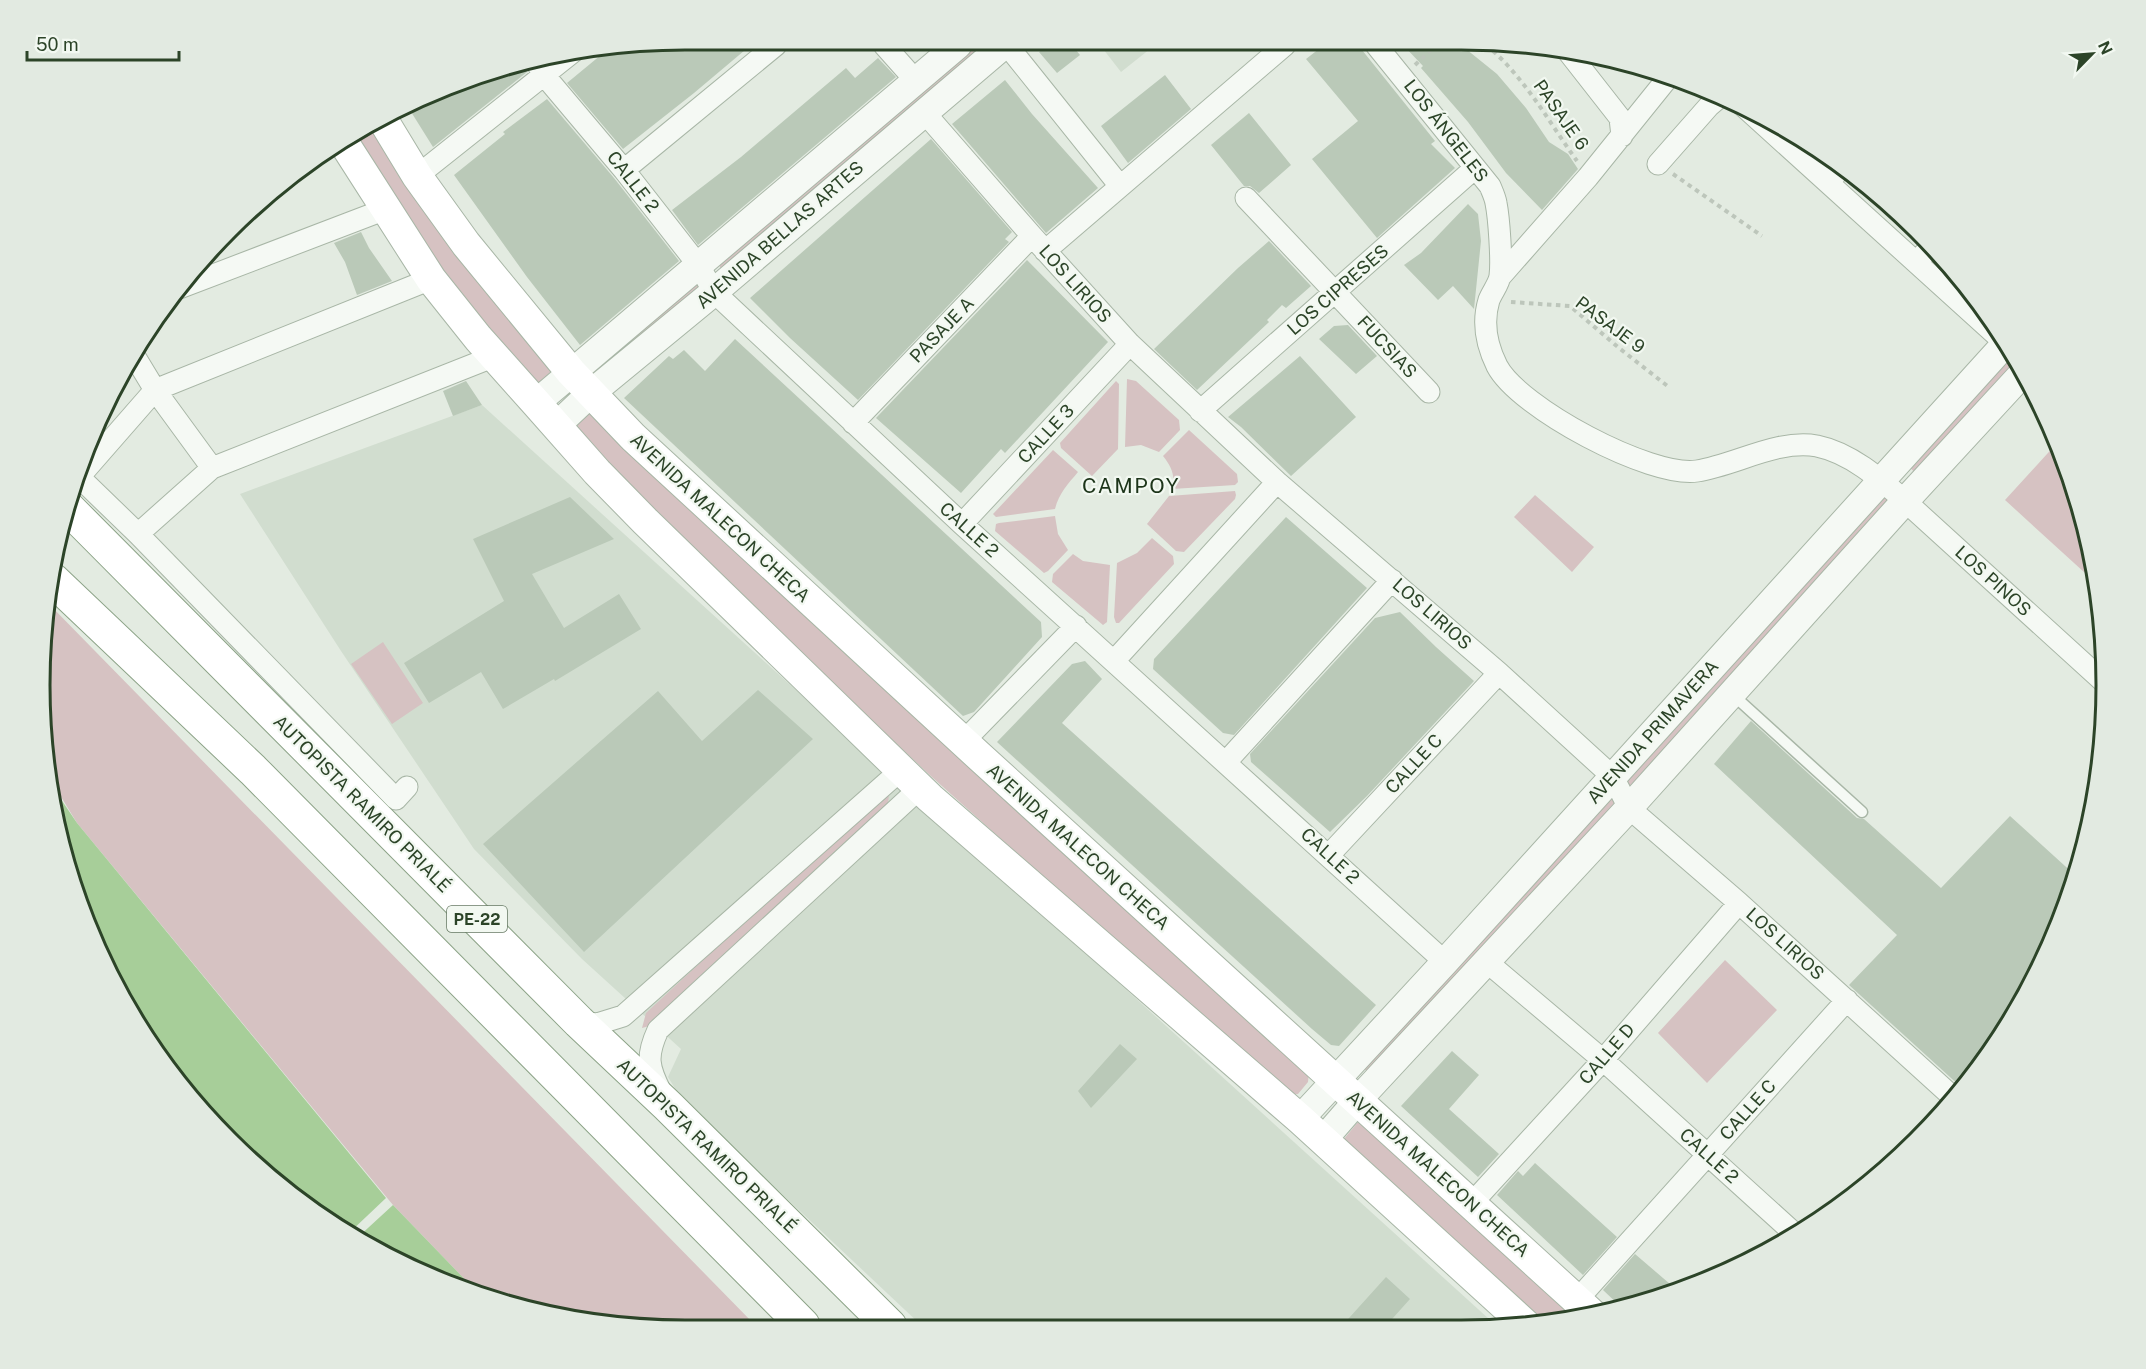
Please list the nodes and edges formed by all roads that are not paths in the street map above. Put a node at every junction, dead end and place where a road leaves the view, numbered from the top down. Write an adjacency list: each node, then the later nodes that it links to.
1 (770, 50): 20 (street)
2 (888, 50): 10 (street)
3 (952, 50): 10 (street, AVENIDA BELLAS ARTES)
4 (999, 50): 13 (street, AVENIDA BELLAS ARTES)
5 (1009, 50): 23 (street)
6 (1280, 50): 23 (street, PASAJE A)
7 (1380, 50): 19 (street, LOS ÁNGELES)
8 (1575, 60): 15 (street)
9 (540, 67): 20 (street, CALLE 2); 22 (street)
10 (916, 81): 29 (street, AVENIDA BELLAS ARTES)
11 (1664, 82): 15 (street)
12 (1714, 102): 18 (street)
13 (924, 112): 26 (street, LOS LIRIOS); 33 (street, AVENIDA BELLAS ARTES)
14 (386, 125): 22 (main road, AVENIDA MALECON CHECA)
15 (1622, 136): 30 (street)
16 (1794, 145): 21 (street)
17 (347, 148): 25 (main road)
18 (1658, 164)
19 (1476, 168): 30 (street, LOS ÁNGELES); 34 (street, LOS CIPRESES)
20 (624, 170): 29 (street, CALLE 2)
21 (1834, 175): 28 (street)
22 (417, 176): 41 (main road, AVENIDA MALECON CHECA)
23 (1120, 186): 26 (street, PASAJE A)
24 (1246, 198): 34 (street, FUCSIAS)
25 (387, 209): 31 (main road); 32 (street)
26 (1039, 244): 36 (street, LOS LIRIOS); 46 (street, PASAJE A)
27 (1926, 252): 28 (street)
28 (1917, 262): 35 (street)
29 (699, 266): 33 (street, CALLE 2); 41 (street, AVENIDA BELLAS ARTES)
30 (1500, 278): 50 (street, LOS ÁNGELES)
31 (431, 279): 38 (main road); 42 (street)
32 (194, 283)
33 (714, 292): 41 (street, AVENIDA BELLAS ARTES); 46 (street, CALLE 2)
34 (1336, 293): 43 (street, FUCSIAS); 45 (street, LOS CIPRESES)
35 (1980, 319)
36 (1130, 344): 45 (street, LOS LIRIOS); 55 (street, CALLE 3)
37 (2000, 350): 50 (street, AVENIDA PRIMAVERA)
38 (495, 356): 44 (main road); 49 (street)
39 (138, 362): 42 (street)
40 (2018, 379): 53 (street, AVENIDA PRIMAVERA)
41 (580, 383): 44 (street, AVENIDA BELLAS ARTES); 47 (street, AVENIDA BELLAS ARTES); 64 (main road, AVENIDA MALECON CHECA)
42 (155, 390): 48 (street); 49 (street)
43 (1429, 392)
44 (536, 403): 47 (main road)
45 (1200, 411): 52 (street, LOS LIRIOS)
46 (853, 423): 55 (street, CALLE 2)
47 (556, 426): 67 (main road)
48 (91, 460)
49 (212, 468): 56 (street)
50 (1881, 480): 53 (street, LOS PINOS); 66 (street, AVENIDA PRIMAVERA)
51 (83, 481): 56 (street)
52 (1277, 482): 57 (street, LOS LIRIOS); 60 (street)
53 (1905, 501): 62 (street, LOS PINOS); 63 (street, AVENIDA PRIMAVERA)
54 (73, 513): 76 (highway, AUTOPISTA RAMIRO PRIALÉ / PE-22)
55 (962, 524): 59 (street, CALLE 2)
56 (138, 534): 68 (street)
57 (1392, 580): 61 (street, LOS LIRIOS); 65 (street)
58 (58, 585): 89 (highway, PE-22)
59 (1076, 626): 60 (street, CALLE 2); 64 (street)
60 (1114, 661): 65 (street, CALLE 2)
61 (1499, 673): 66 (street, LOS LIRIOS); 71 (street, CALLE C)
62 (2096, 675)
63 (1732, 693): 69 (street, AVENIDA PRIMAVERA); 70 (lane)
64 (963, 742): 78 (main road, AVENIDA MALECON CHECA)
65 (1226, 762): 71 (street, CALLE 2)
66 (1613, 777): 69 (street, LOS LIRIOS); 73 (street, AVENIDA PRIMAVERA)
67 (911, 779): 76 (street); 81 (street); 82 (main road)
68 (407, 787)
69 (1629, 808): 72 (street, LOS LIRIOS); 74 (street, AVENIDA PRIMAVERA)
70 (1862, 812)
71 (1329, 855): 73 (street, CALLE 2)
72 (1739, 903): 75 (street, LOS LIRIOS); 77 (street, CALLE D)
73 (1445, 962): 78 (street, AVENIDA PRIMAVERA)
74 (1487, 962): 77 (street, CALLE 2); 80 (street, AVENIDA PRIMAVERA)
75 (1847, 1000): 79 (street, LOS LIRIOS); 84 (street, CALLE C)
76 (579, 1022): 81 (highway, AUTOPISTA RAMIRO PRIALÉ / PE-22)
77 (1603, 1060): 84 (street, CALLE 2); 85 (street, CALLE D)
78 (1335, 1081): 80 (main road, AVENIDA MALECON CHECA); 82 (street, AVENIDA PRIMAVERA)
79 (1948, 1092)
80 (1357, 1101): 83 (street, AVENIDA PRIMAVERA); 85 (main road, AVENIDA MALECON CHECA)
81 (668, 1106): 90 (highway, AUTOPISTA RAMIRO PRIALÉ / PE-22)
82 (1300, 1119): 83 (main road)
83 (1323, 1140): 88 (main road)
84 (1707, 1155): 86 (street, CALLE 2); 87 (street, CALLE C)
85 (1472, 1203): 87 (main road, AVENIDA MALECON CHECA)
86 (1788, 1228)
87 (1585, 1307)
88 (1517, 1317)
89 (798, 1320)
90 (884, 1320)

